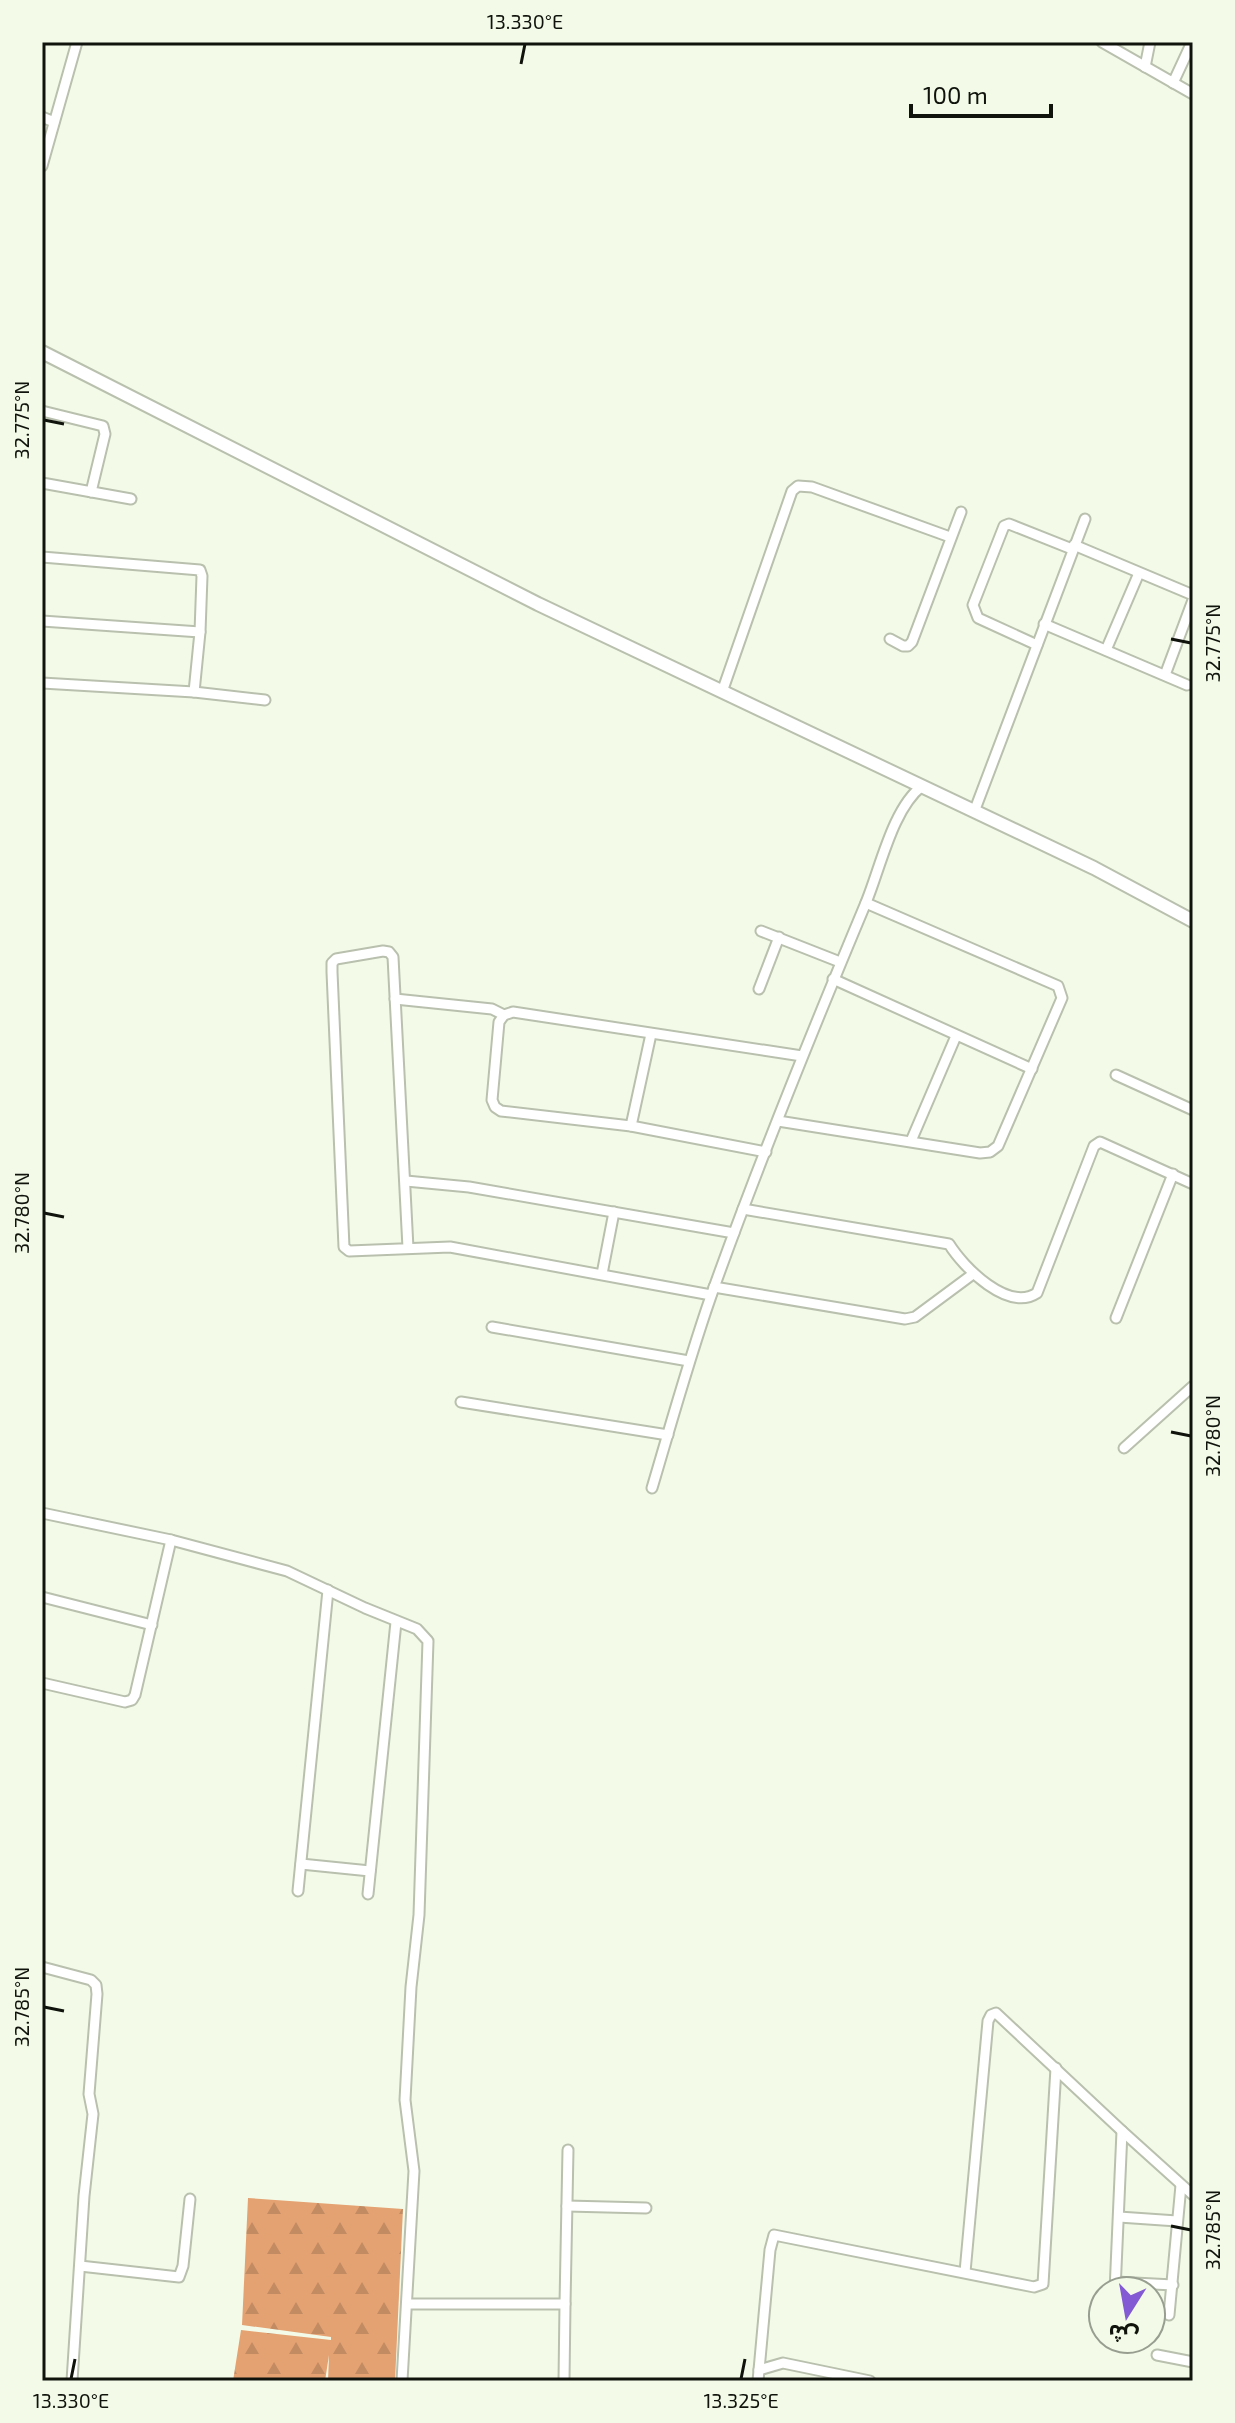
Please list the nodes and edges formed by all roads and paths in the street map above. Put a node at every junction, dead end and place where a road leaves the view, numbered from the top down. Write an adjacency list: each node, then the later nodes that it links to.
1 (77, 42): 9 (street)
2 (1102, 42): 5 (street)
3 (1150, 42): 5 (street)
4 (1192, 42): 6 (street)
5 (1145, 67): 6 (street)
6 (1173, 83): 7 (street)
7 (1193, 94)
8 (42, 117): 9 (street)
9 (54, 122): 10 (street)
10 (42, 166)
11 (42, 352): 33 (street)
12 (42, 411): 14 (street)
13 (42, 483): 14 (street)
14 (91, 492): 15 (street)
15 (131, 499)
16 (961, 512): 18 (street)
17 (1085, 519): 19 (street)
18 (950, 537): 26 (street); 33 (street)
19 (1073, 547): 21 (street); 24 (street); 27 (street)
20 (42, 557): 25 (street)
21 (1139, 573): 22 (street); 28 (street)
22 (1193, 598): 29 (street)
23 (42, 621): 25 (street)
24 (1044, 624): 27 (street); 28 (street)
25 (200, 632): 32 (street)
26 (890, 639)
27 (1037, 645): 36 (street)
28 (1106, 650): 29 (street)
29 (1165, 675): 31 (street)
30 (42, 683): 32 (street)
31 (1187, 685)
32 (194, 692): 34 (street)
33 (722, 692): 35 (street)
34 (265, 700)
35 (922, 786): 36 (street); 37 (street)
36 (974, 812): 38 (street)
37 (866, 903): 41 (street); 49 (street)
38 (1193, 921)
39 (761, 931): 40 (street)
40 (779, 937): 41 (street); 43 (street)
41 (840, 962): 42 (street)
42 (833, 979): 47 (street); 48 (street)
43 (759, 989)
44 (395, 999): 45 (street); 57 (street); 62 (street)
45 (504, 1015): 46 (street); 53 (street)
46 (651, 1034): 48 (street); 53 (street)
47 (956, 1036): 49 (street); 54 (street)
48 (802, 1056): 52 (street)
49 (1032, 1069): 54 (street)
50 (1116, 1075): 51 (street)
51 (1193, 1110)
52 (778, 1121): 54 (street); 55 (street)
53 (631, 1126): 55 (street)
54 (911, 1141)
55 (766, 1152): 59 (street)
56 (1173, 1174): 58 (street); 64 (street); 66 (street)
57 (406, 1181): 60 (street); 62 (street)
58 (1193, 1184)
59 (743, 1209): 61 (street); 64 (street)
60 (614, 1212): 61 (street); 63 (street)
61 (734, 1233): 65 (street)
62 (408, 1248): 63 (street)
63 (602, 1274): 65 (street)
64 (973, 1274): 65 (street)
65 (713, 1291): 68 (street)
66 (1116, 1318)
67 (492, 1327): 68 (street)
68 (689, 1361): 71 (street)
69 (1193, 1386): 72 (street)
70 (461, 1402): 71 (street)
71 (668, 1435): 73 (street)
72 (1124, 1448)
73 (652, 1488)
74 (42, 1513): 75 (street)
75 (171, 1540): 76 (street); 79 (street)
76 (328, 1590): 78 (street); 81 (street)
77 (42, 1597): 79 (street)
78 (396, 1622): 82 (street); 101 (street)
79 (152, 1625): 80 (street)
80 (42, 1683)
81 (301, 1864): 82 (street); 83 (street)
82 (370, 1871): 84 (street)
83 (298, 1891)
84 (368, 1894)
85 (42, 1967): 96 (street)
86 (1056, 2068): 87 (street); 97 (street); 97 (street)
87 (1122, 2131): 89 (street); 94 (street)
88 (568, 2150): 92 (street)
89 (1181, 2185): 90 (street); 95 (street)
90 (1193, 2195)
91 (190, 2199): 96 (street)
92 (567, 2206): 93 (street); 102 (street)
93 (646, 2208)
94 (1119, 2217): 95 (street); 98 (street)
95 (1177, 2221): 100 (street)
96 (80, 2266): 107 (street)
97 (965, 2272): 106 (street)
98 (1116, 2275)
99 (1167, 2285): 100 (street)
100 (1173, 2285): 103 (street)
101 (407, 2304): 102 (street); 108 (street)
102 (565, 2304): 109 (street)
103 (1169, 2315)
104 (1157, 2355): 105 (street)
105 (1193, 2362)
106 (758, 2376): 110 (street)
107 (72, 2381)
108 (402, 2381)
109 (564, 2381)
110 (870, 2381)

